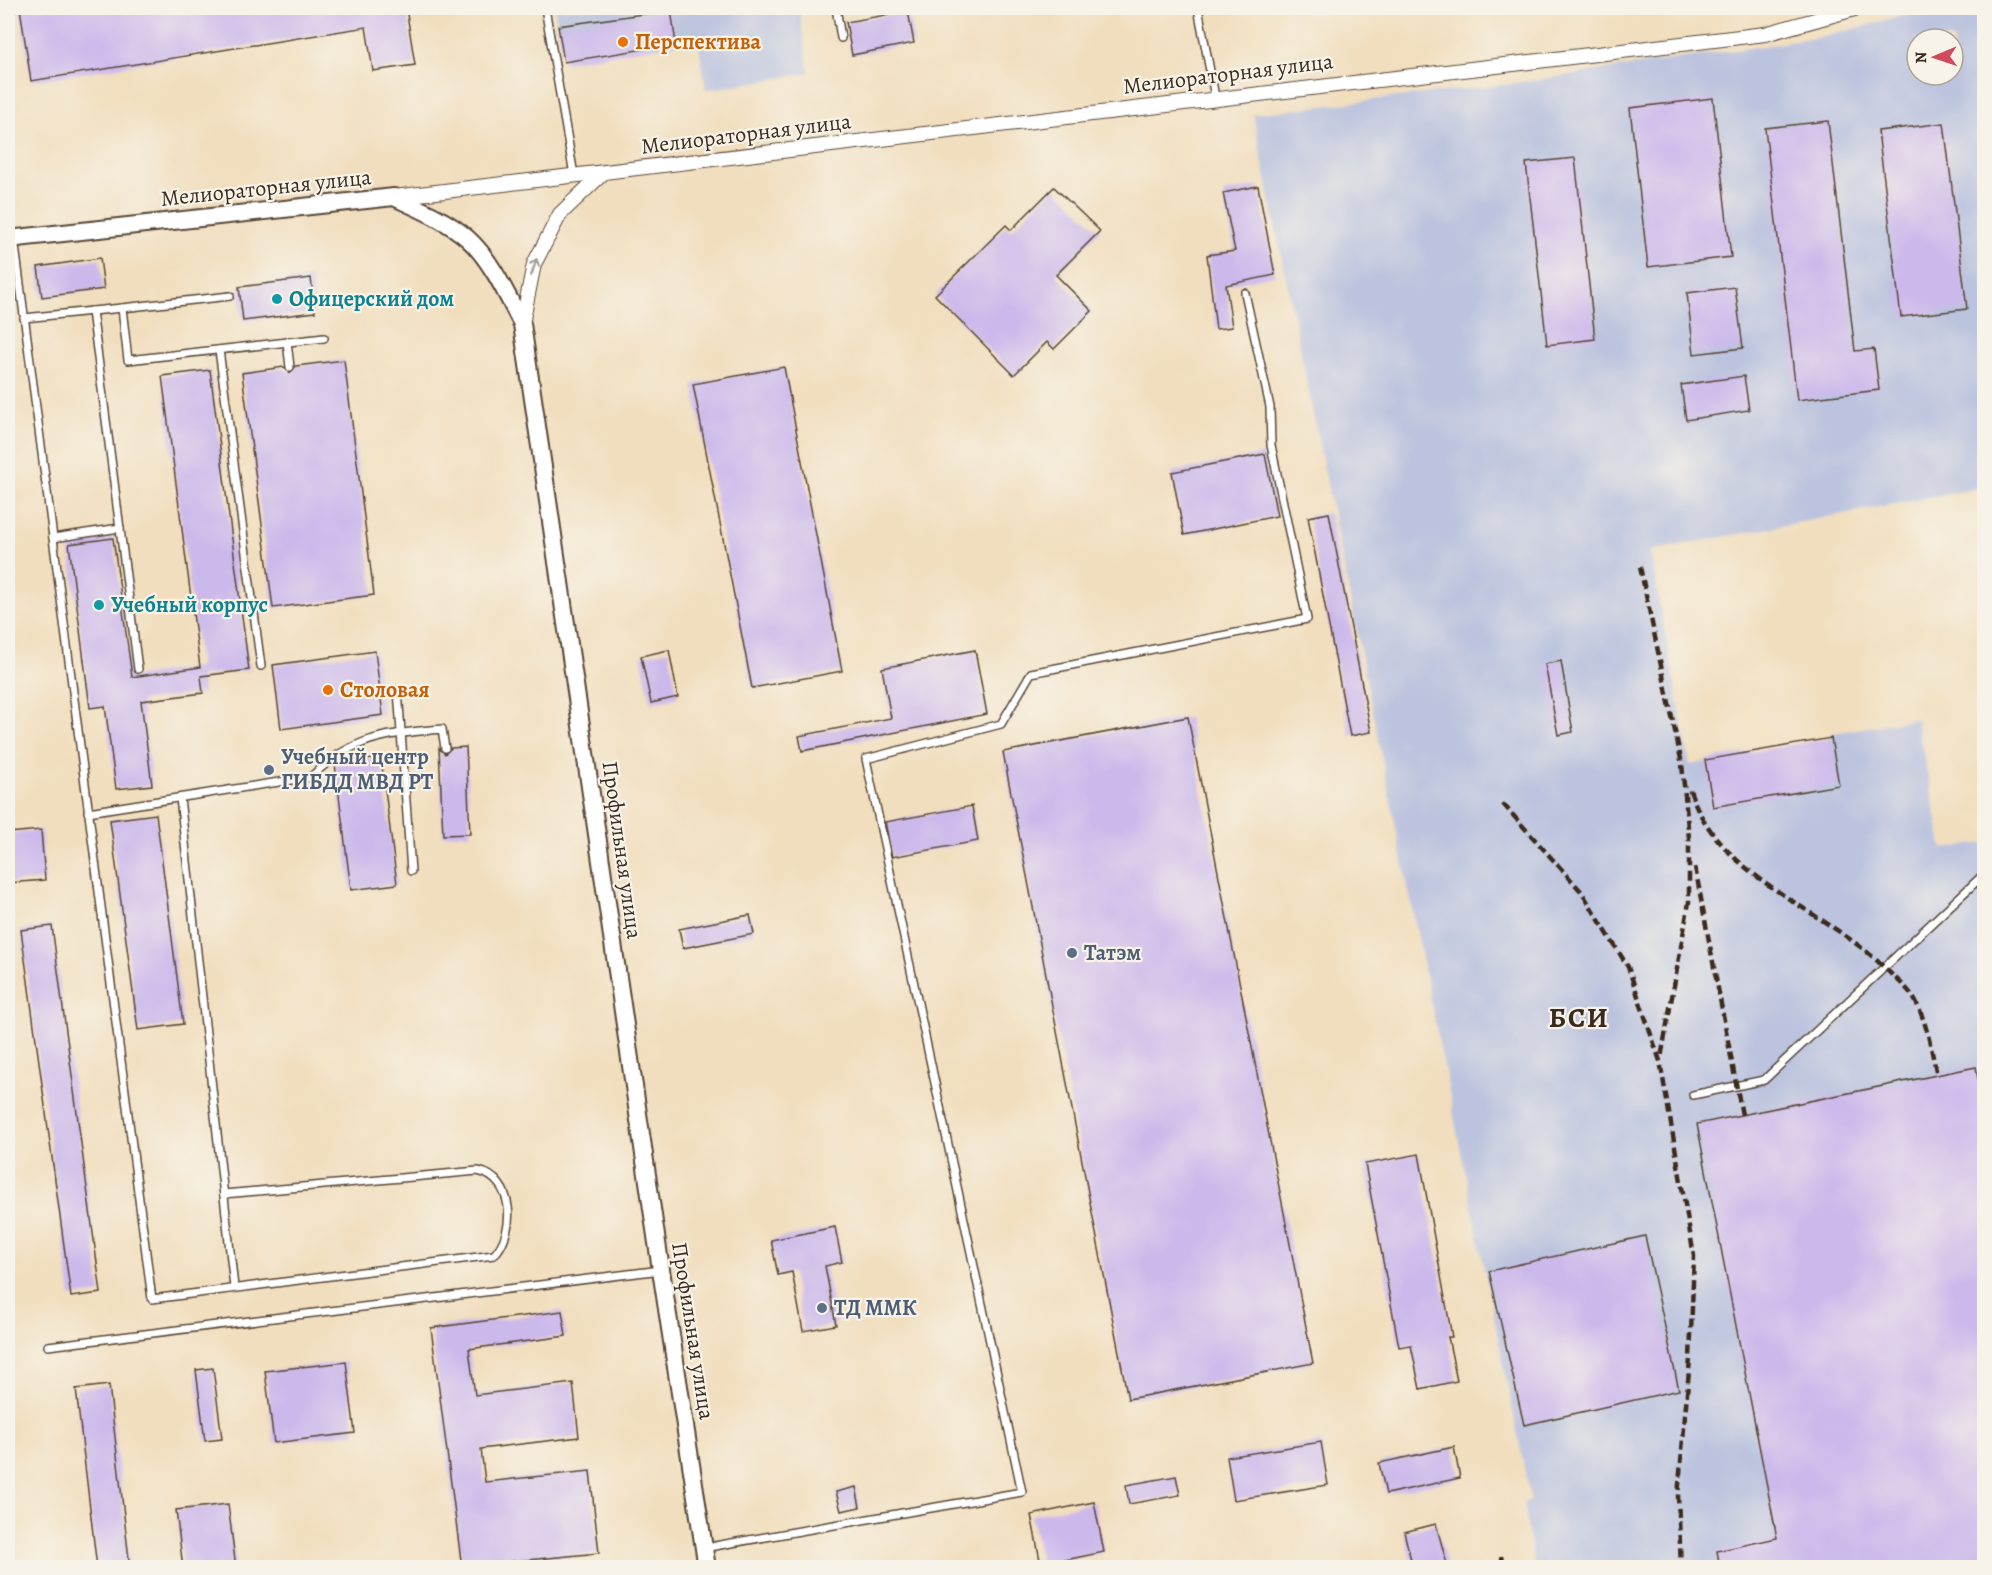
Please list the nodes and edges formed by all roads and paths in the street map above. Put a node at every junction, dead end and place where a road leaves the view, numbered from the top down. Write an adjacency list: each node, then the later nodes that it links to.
1 (545, 8): 10 (lane)
2 (836, 8): 7 (lane)
3 (980, 8): 4 (lane)
4 (1002, 8)
5 (1198, 8): 8 (lane)
6 (1858, 8): 8 (street, Мелиораторная улица)
7 (841, 39)
8 (1215, 97): 9 (street, Мелиораторная улица)
9 (602, 174): 10 (street, Мелиораторная улица); 18 (street, one-way to 9)
10 (575, 178): 11 (street, Мелиораторная улица)
11 (394, 197): 12 (street, Мелиораторная улица); 18 (street, Профильная улица)
12 (11, 238): 17 (lane)
13 (1245, 292): 39 (lane)
14 (230, 296): 15 (lane)
15 (122, 308): 16 (lane); 21 (lane)
16 (92, 311): 17 (lane); 23 (lane)
17 (24, 318): 24 (lane)
18 (522, 324): 36 (street, Профильная улица)
19 (324, 338): 20 (lane)
20 (287, 342): 21 (lane); 22 (lane)
21 (219, 350): 25 (lane)
22 (290, 367)
23 (120, 528): 24 (lane); 26 (lane)
24 (53, 538): 31 (lane)
25 (261, 666)
26 (138, 669)
27 (398, 690): 28 (lane)
28 (399, 733): 29 (lane); 30 (lane); 32 (lane)
29 (445, 748)
30 (180, 798): 31 (lane); 35 (lane)
31 (88, 812): 37 (lane)
32 (411, 871)
33 (1984, 897): 34 (lane)
34 (1693, 1095)
35 (224, 1194): 37 (lane); 37 (lane)
36 (661, 1270): 38 (lane); 39 (street, Профильная улица)
37 (234, 1287)
38 (48, 1346)
39 (703, 1548): 40 (street, Профильная улица)
40 (707, 1568)

